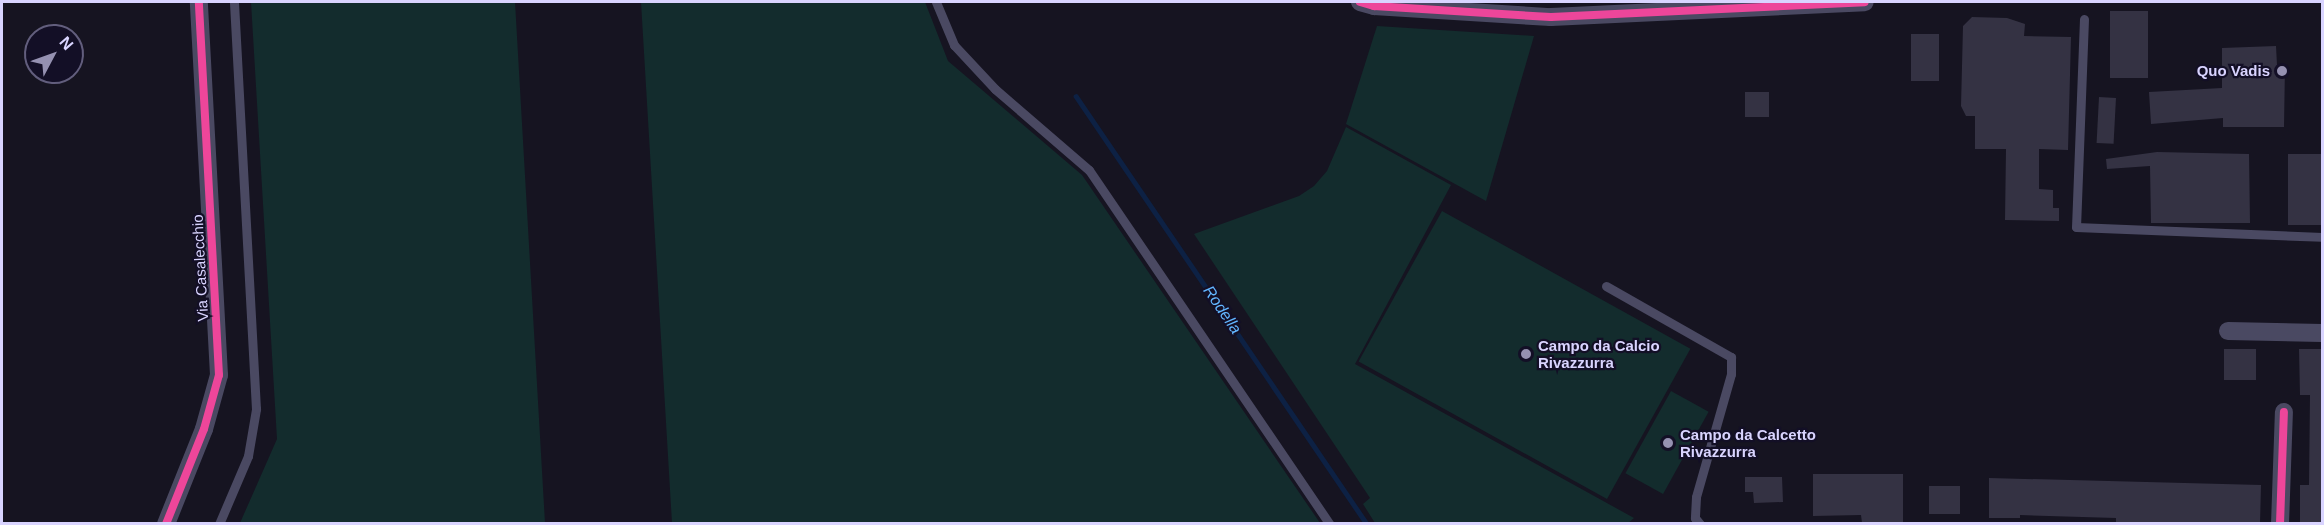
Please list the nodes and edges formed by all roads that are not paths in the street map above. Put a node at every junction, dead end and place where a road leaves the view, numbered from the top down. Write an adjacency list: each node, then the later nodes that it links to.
1 (199, 2): 12 (street, Via Casalecchio)
2 (234, 2): 13 (lane)
3 (936, 2): 14 (lane)
4 (1865, 2): 5 (street)
5 (1370, 3)
6 (2084, 19): 7 (lane)
7 (2322, 237)
8 (1606, 286): 15 (lane)
9 (2228, 331): 10 (street)
10 (2322, 333)
11 (2284, 412): 16 (street)
12 (166, 524)
13 (219, 524)
14 (1330, 524)
15 (1700, 524)
16 (2280, 524)

